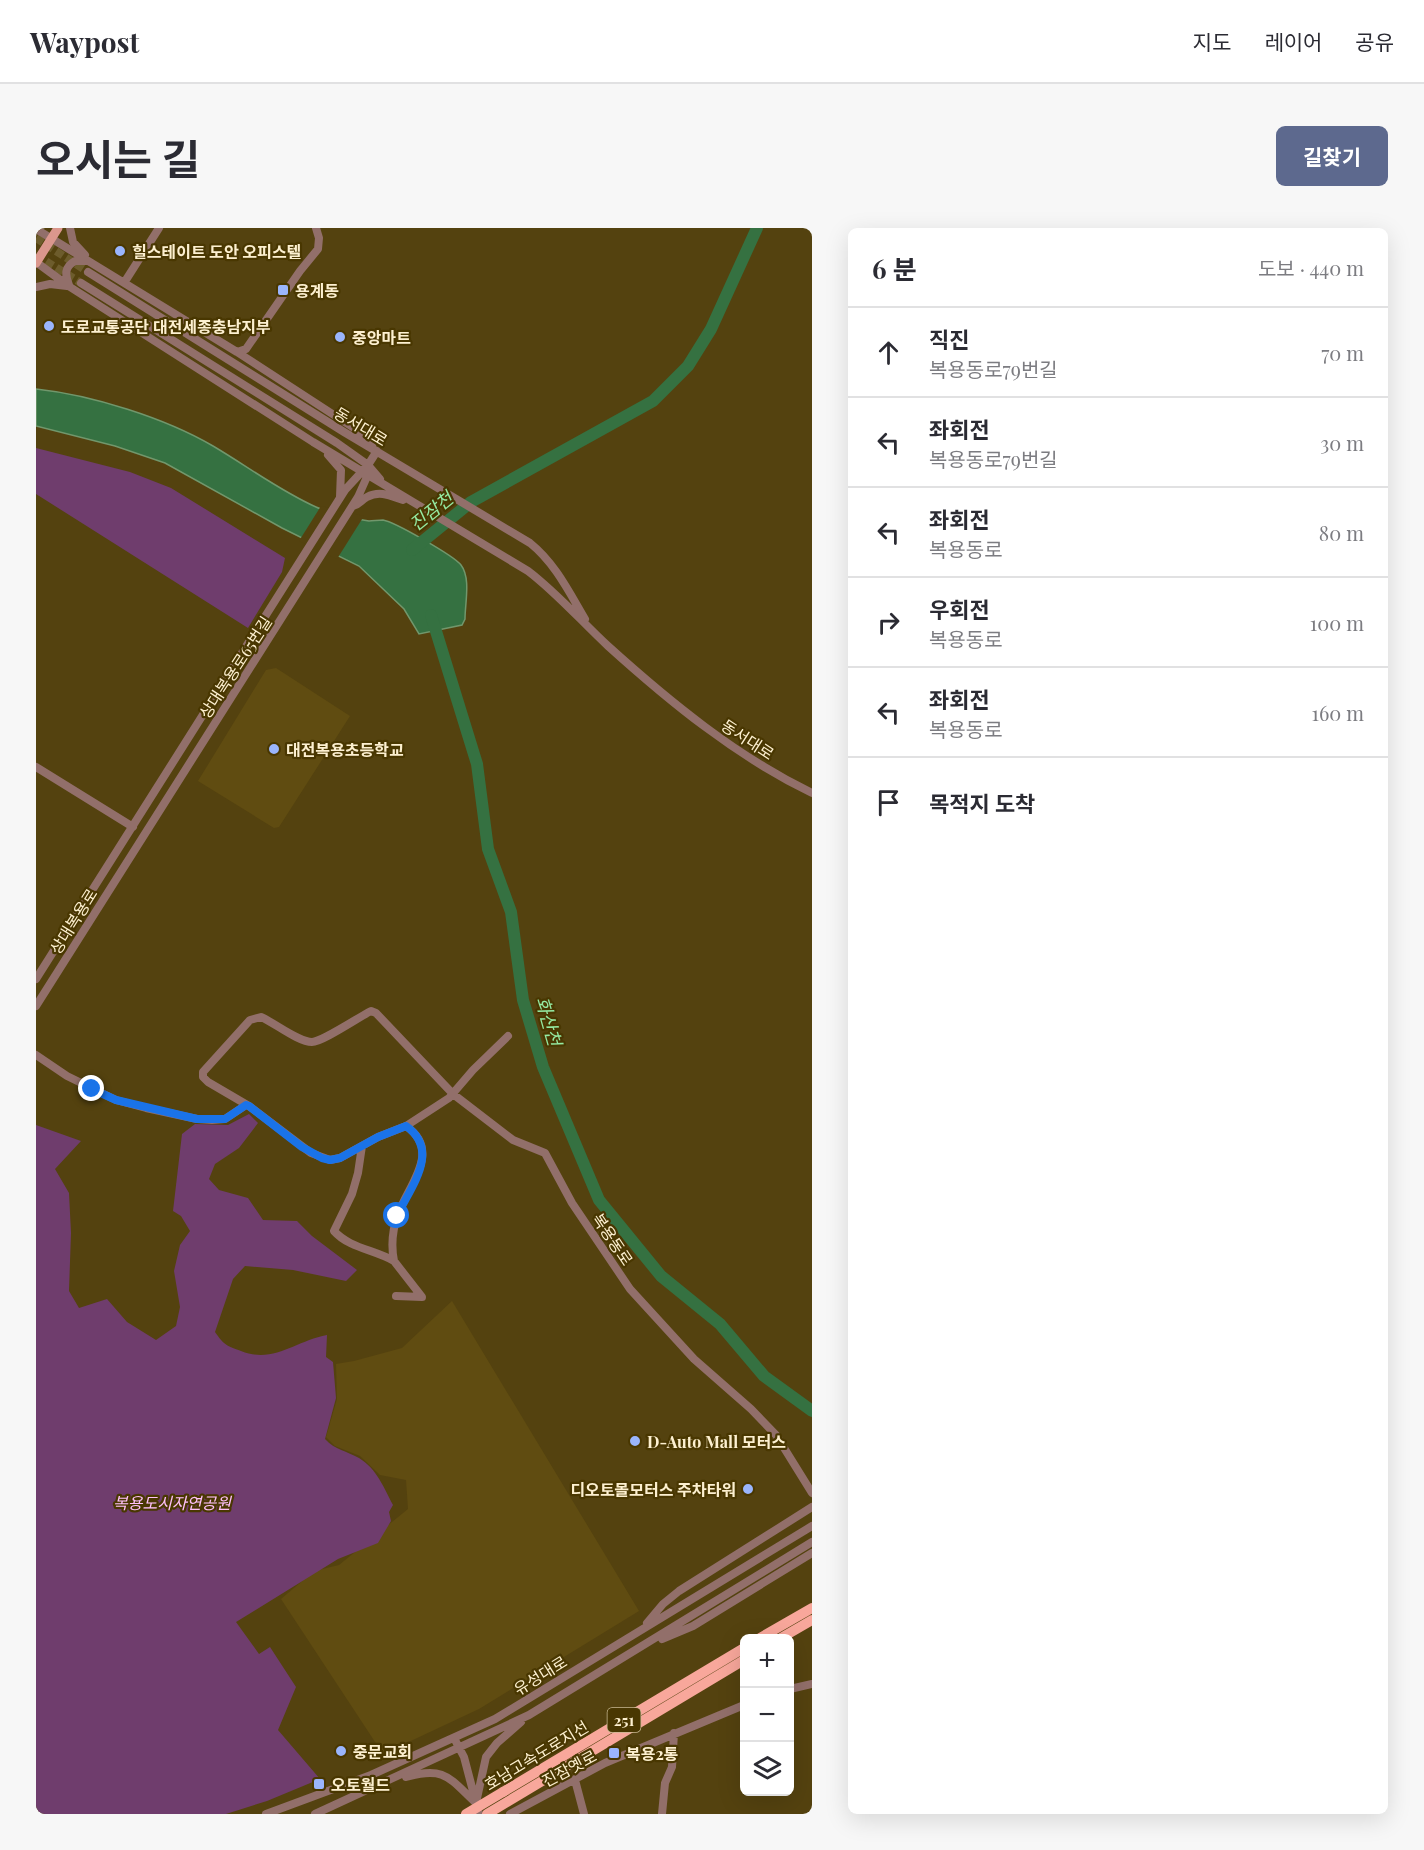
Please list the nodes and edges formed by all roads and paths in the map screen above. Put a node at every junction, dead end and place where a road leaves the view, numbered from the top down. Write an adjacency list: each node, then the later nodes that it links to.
1 (58, 228): 6 (main road)
2 (70, 228): 7 (street)
3 (159, 228): 11 (street)
4 (316, 228): 14 (street)
5 (36, 229): 6 (street)
6 (52, 238): 7 (street); 8 (main road)
7 (90, 261): 11 (street); 13 (street)
8 (36, 263): 13 (street)
9 (88, 272): 16 (street, 동서대로)
10 (81, 283): 17 (street, 동서대로)
11 (124, 283): 14 (street)
12 (36, 286): 13 (street)
13 (70, 286): 15 (street)
14 (237, 351): 16 (street)
15 (313, 442): 17 (street); 18 (street)
16 (377, 451): 17 (street); 21 (street, 동서대로)
17 (366, 470): 18 (street, 상대복용로65번길); 19 (street, 동서대로); 20 (street, 상대복용로65번길)
18 (342, 493): 24 (street, 상대복용로65번길)
19 (416, 504): 20 (street); 21 (street, 동서대로)
20 (352, 506): 26 (street, 상대복용로65번길)
21 (592, 631): 23 (street, 동서대로)
22 (36, 767): 24 (street)
23 (812, 793)
24 (132, 827): 25 (street, 상대복용로65번길)
25 (122, 843): 27 (street, 상대복용로)
26 (134, 850): 28 (street, 상대복용로)
27 (36, 979)
28 (36, 1006)
29 (508, 1036): 31 (street)
30 (36, 1055): 32 (street)
31 (453, 1094): 32 (street, 복용동로); 33 (street); 37 (street, 복용동로)
32 (249, 1106): 34 (street)
33 (406, 1126): 34 (street); 35 (street)
34 (362, 1146): 35 (street)
35 (394, 1261): 36 (street)
36 (396, 1296)
37 (812, 1493)
38 (812, 1507): 44 (street)
39 (811, 1527): 44 (street, 유성대로)
40 (812, 1542): 47 (street, 유성대로)
41 (812, 1553): 47 (street)
42 (812, 1608): 45 (highway)
43 (812, 1620): 46 (highway)
44 (640, 1630): 55 (street, 유성대로)
45 (767, 1634)
46 (788, 1634)
47 (636, 1650): 53 (street, 유성대로)
48 (740, 1650): 59 (highway, 호남고속도로지선 / 251)
49 (740, 1662): 59 (highway, 호남고속도로지선 / 251)
50 (812, 1684): 51 (street)
51 (794, 1688)
52 (740, 1707): 54 (street, 진잠옛로)
53 (529, 1715): 56 (street, 유성대로); 60 (street)
54 (674, 1734): 57 (street, 진잠옛로); 68 (street)
55 (454, 1738): 56 (street); 61 (street, 유성대로)
56 (459, 1748): 58 (street, 유성대로); 60 (street)
57 (575, 1780): 66 (street, 진잠옛로); 67 (street)
58 (382, 1784): 60 (street); 62 (street, 유성대로)
59 (504, 1797): 63 (highway, 호남고속도로지선 / 251, bridge); 65 (highway, 호남고속도로지선 / 251)
60 (476, 1803): 64 (street)
61 (266, 1814)
62 (315, 1814)
63 (466, 1814)
64 (479, 1814)
65 (487, 1814)
66 (510, 1814)
67 (584, 1814)
68 (662, 1814)

